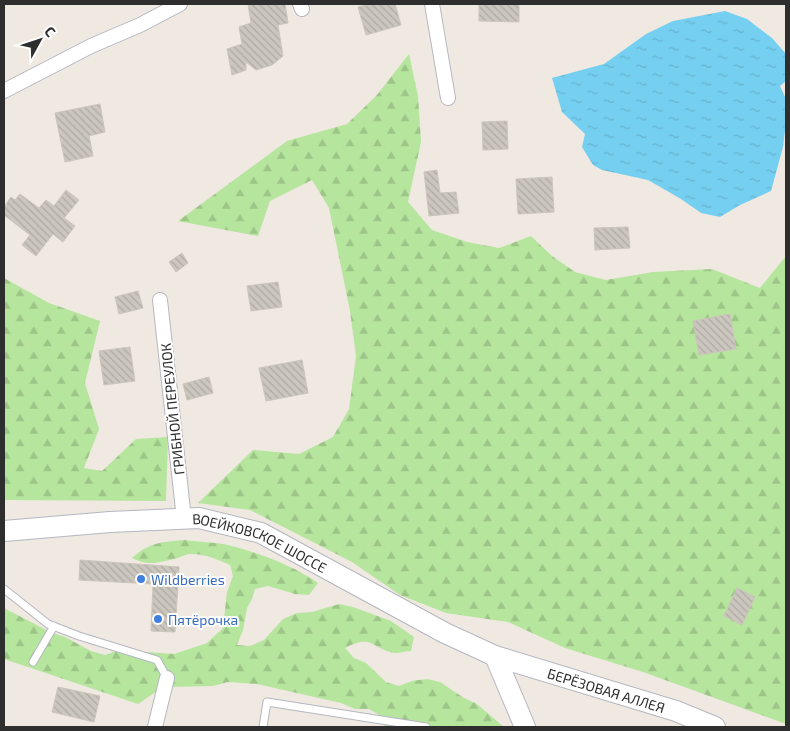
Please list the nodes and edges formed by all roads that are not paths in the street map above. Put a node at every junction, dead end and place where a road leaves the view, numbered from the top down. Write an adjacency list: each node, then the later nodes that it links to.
1 (180, 4): 3 (street)
2 (432, 4): 4 (street)
3 (4, 90)
4 (448, 98)
5 (160, 300): 6 (street, ГРИБНОЙ ПЕРЕУЛОК)
6 (184, 519): 7 (street, ВОЕЙКОВСКОЕ ШОССЕ); 10 (street, ВОЕЙКОВСКОЕ ШОССЕ)
7 (4, 531)
8 (4, 589): 9 (lane)
9 (54, 626): 11 (lane); 12 (lane)
10 (495, 656): 16 (street); 17 (street, БЕРЁЗОВАЯ АЛЛЕЯ)
11 (33, 662)
12 (167, 678): 13 (street)
13 (155, 727)
14 (263, 727): 15 (lane)
15 (426, 727)
16 (524, 727)
17 (715, 727)

